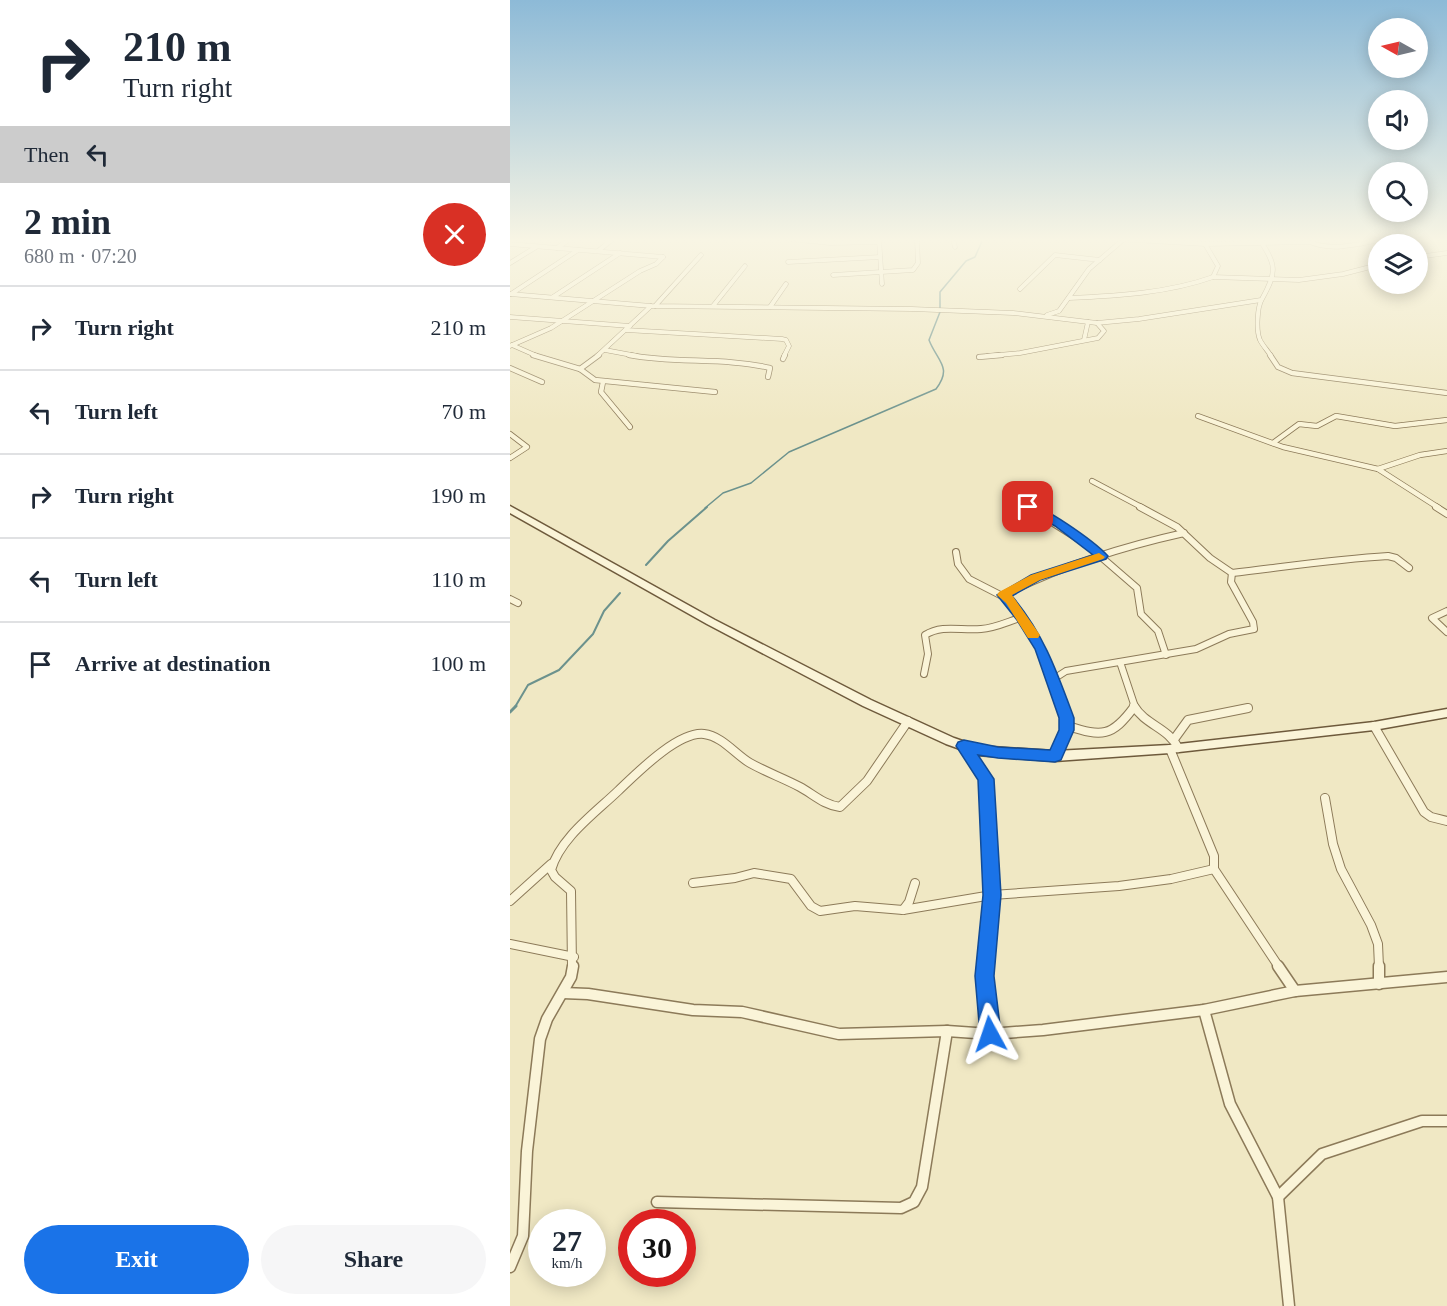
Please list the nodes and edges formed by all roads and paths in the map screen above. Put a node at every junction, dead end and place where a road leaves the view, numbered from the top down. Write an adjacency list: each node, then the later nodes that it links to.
1 (577, 300): 8 (street)
2 (597, 300): 8 (street)
3 (659, 300): 9 (street)
4 (718, 300): 10 (street)
5 (775, 300): 11 (street)
6 (1068, 300): 13 (street)
7 (1261, 300): 16 (street); 31 (street)
8 (594, 302): 9 (street); 14 (street)
9 (653, 306): 10 (street); 17 (street)
10 (713, 306): 11 (street)
11 (770, 307): 13 (street)
12 (510, 317): 14 (street)
13 (1043, 317): 15 (street)
14 (562, 322): 17 (street); 19 (street)
15 (1088, 322): 16 (street); 18 (street)
16 (1097, 323): 18 (street)
17 (628, 328): 20 (street); 22 (street)
18 (1084, 340): 21 (street)
19 (511, 345): 24 (street)
20 (605, 351): 24 (street); 25 (street)
21 (979, 357)
22 (783, 359)
23 (510, 368): 26 (street)
24 (577, 368): 27 (street)
25 (768, 377)
26 (542, 382)
27 (603, 382): 28 (street); 29 (street)
28 (615, 383): 29 (street); 30 (street)
29 (601, 392): 34 (street)
30 (715, 392)
31 (1447, 393)
32 (1198, 416): 36 (street)
33 (1447, 420): 36 (street)
34 (630, 427)
35 (510, 434): 38 (street)
36 (1273, 443): 39 (street)
37 (1447, 452): 39 (street)
38 (510, 458)
39 (1378, 469): 43 (street)
40 (1092, 481): 44 (street)
41 (1028, 507): 46 (street)
42 (510, 508): 62 (street)
43 (1447, 514)
44 (1184, 533): 46 (street); 48 (street)
45 (956, 552): 49 (street)
46 (1102, 556): 49 (street); 55 (street)
47 (1409, 568): 48 (street)
48 (1232, 573): 55 (street)
49 (1004, 595): 53 (street)
50 (510, 599): 51 (street)
51 (518, 603)
52 (1447, 611): 54 (street)
53 (1023, 617): 57 (street); 58 (street)
54 (1447, 632)
55 (1166, 655): 56 (street)
56 (1120, 662): 58 (street); 59 (street)
57 (924, 674)
58 (1052, 680): 63 (street)
59 (1134, 707): 63 (street); 65 (street)
60 (1248, 708): 65 (street)
61 (1447, 713): 64 (street)
62 (908, 721): 66 (street); 70 (street)
63 (1068, 726): 67 (street)
64 (1374, 726): 65 (street); 69 (street)
65 (1174, 745): 67 (street); 71 (street)
66 (964, 746): 67 (street); 74 (street)
67 (1055, 756)
68 (1325, 798): 80 (street)
69 (1447, 821)
70 (551, 864): 75 (street); 78 (street)
71 (1214, 868): 74 (street); 81 (street)
72 (693, 883): 76 (street)
73 (915, 883): 76 (street)
74 (992, 895): 76 (street); 85 (street)
75 (510, 901)
76 (903, 910)
77 (510, 944): 78 (street)
78 (574, 957): 82 (street)
79 (1447, 977): 80 (street)
80 (1380, 984): 81 (street)
81 (1294, 991): 83 (street)
82 (563, 993): 84 (street); 89 (street)
83 (1204, 1010): 85 (street); 87 (street)
84 (946, 1031): 85 (street); 88 (street)
85 (990, 1034)
86 (1447, 1121): 87 (street)
87 (1278, 1197): 90 (street)
88 (657, 1202)
89 (510, 1267)
90 (1289, 1306)

